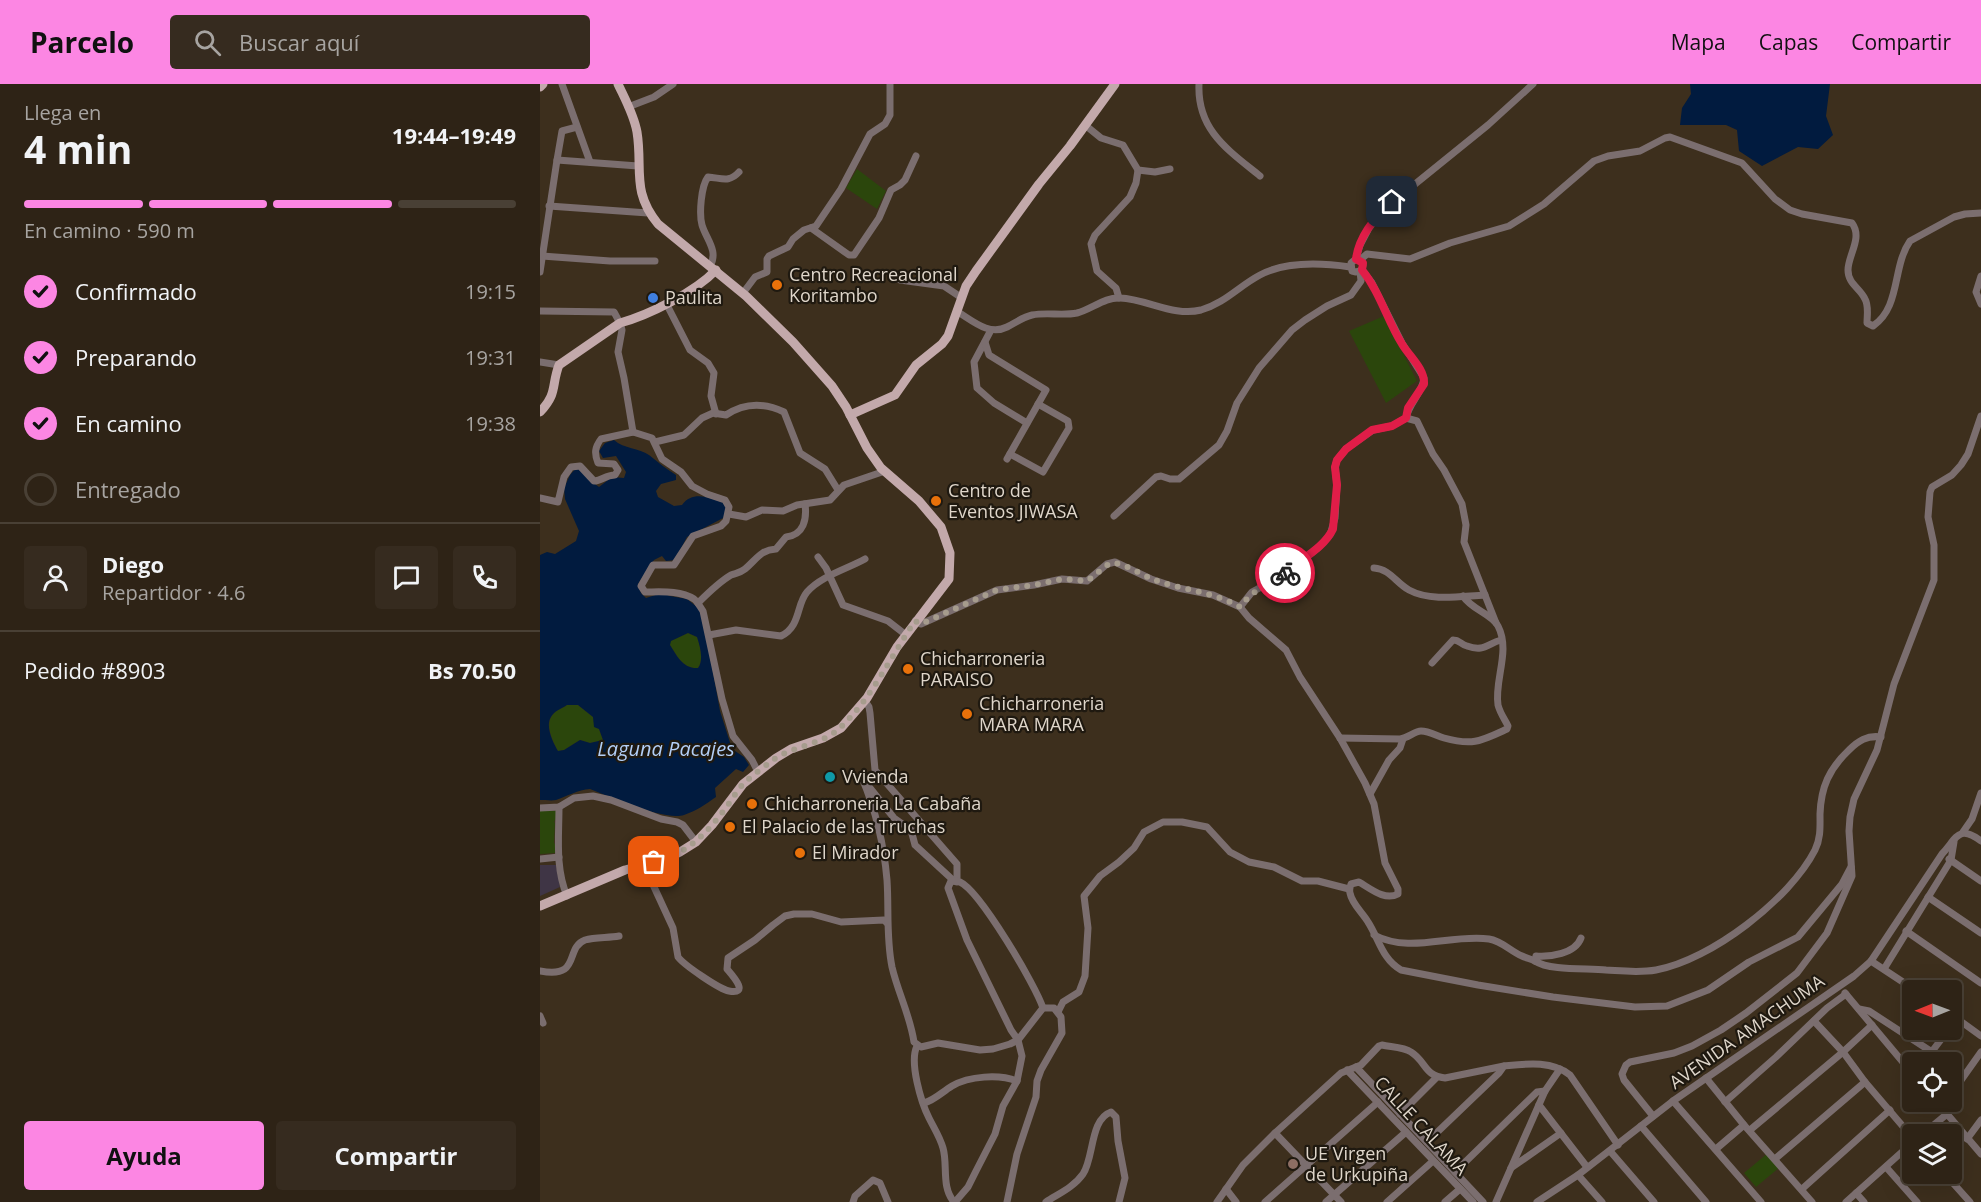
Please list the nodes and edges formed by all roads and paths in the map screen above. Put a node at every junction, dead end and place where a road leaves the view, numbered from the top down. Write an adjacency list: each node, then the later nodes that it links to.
1 (562, 84): 10 (street)
2 (618, 84): 8 (main road)
3 (673, 84): 8 (street)
4 (890, 84): 22 (street)
5 (1115, 84): 9 (main road)
6 (1199, 84): 18 (street)
7 (1533, 84): 24 (street)
8 (628, 107): 14 (main road)
9 (1085, 125): 16 (street); 33 (main road)
10 (577, 127): 12 (street); 13 (street)
11 (916, 156): 22 (street)
12 (557, 160): 13 (street); 19 (street)
13 (590, 162): 14 (street)
14 (638, 166): 20 (main road)
15 (1170, 169): 16 (street)
16 (1138, 170): 34 (street)
17 (739, 172): 27 (street)
18 (1260, 176)
19 (549, 206): 20 (street); 23 (street)
20 (648, 213): 27 (main road)
21 (1981, 213): 24 (street)
22 (811, 228): 32 (street)
23 (542, 256): 25 (street); 29 (street)
24 (1358, 260): 26 (street); 28 (street)
25 (655, 261)
26 (1350, 267): 28 (street); 34 (street)
27 (713, 268): 32 (main road); 35 (main road)
28 (1361, 270): 49 (street); 58 (street)
29 (540, 272)
30 (1981, 276): 36 (street)
31 (900, 280): 33 (street)
32 (743, 293): 47 (main road)
33 (962, 298): 38 (main road)
34 (1119, 298): 40 (street)
35 (666, 303): 39 (main road); 46 (street)
36 (1981, 304)
37 (540, 311): 39 (street)
38 (958, 312): 40 (street); 47 (main road)
39 (620, 323): 43 (main road); 51 (street)
40 (991, 330): 41 (street)
41 (985, 342): 44 (street); 50 (street)
42 (540, 362): 43 (street)
43 (559, 365): 45 (main road)
44 (1038, 404): 50 (street); 50 (street)
45 (540, 412)
46 (716, 414): 52 (street); 54 (street)
47 (850, 415): 53 (main road)
48 (1981, 416): 74 (street)
49 (1406, 418): 63 (street); 66 (street)
50 (1027, 423)
51 (633, 432): 52 (street); 55 (street)
52 (655, 442): 57 (street)
53 (885, 471): 54 (street); 67 (main road)
54 (838, 490): 56 (street)
55 (540, 498)
56 (805, 504): 57 (street); 65 (street)
57 (729, 514): 65 (street)
58 (1114, 516)
59 (818, 557): 62 (street)
60 (865, 559): 62 (street)
61 (1374, 568): 64 (street)
62 (830, 577): 69 (street); 70 (street)
63 (1485, 595): 64 (street); 68 (street)
64 (1463, 596): 68 (street)
65 (698, 603): 69 (street)
66 (1240, 607): 67 (street); 75 (street)
67 (915, 621): 70 (main road)
68 (1496, 623): 71 (street)
69 (709, 635): 77 (street)
70 (906, 635): 73 (main road)
71 (1501, 640): 72 (street); 76 (street)
72 (1432, 663)
73 (865, 701): 77 (main road); 92 (street)
74 (1881, 737): 91 (street); 104 (street)
75 (1340, 738): 76 (street); 79 (street)
76 (1403, 739): 79 (street)
77 (758, 772): 84 (main road)
78 (1981, 793): 82 (street, AVENIDA AMACHUMA)
79 (1370, 794): 94 (street)
80 (559, 807): 81 (street); 84 (street); 87 (street)
81 (540, 808)
82 (1964, 832): 83 (street); 85 (street, AVENIDA AMACHUMA)
83 (1981, 841)
84 (696, 842): 90 (main road)
85 (1954, 842): 86 (street, AVENIDA AMACHUMA); 89 (street)
86 (1942, 854): 89 (street); 105 (street, AVENIDA AMACHUMA)
87 (559, 857): 88 (street); 95 (street)
88 (540, 859)
89 (1951, 860): 93 (street); 96 (street)
90 (640, 865): 95 (main road); 98 (street)
91 (1851, 867): 101 (street); 144 (street)
92 (956, 881): 98 (street); 112 (street); 119 (street)
93 (1981, 881)
94 (1349, 889): 101 (street); 114 (street)
95 (567, 896): 97 (main road)
96 (1928, 897): 99 (street); 100 (street)
97 (540, 906)
98 (887, 923): 121 (street)
99 (1906, 932): 106 (street); 109 (street)
100 (1981, 933)
101 (1374, 935): 104 (street)
102 (619, 936): 107 (street)
103 (1581, 938): 104 (street)
104 (1535, 961)
105 (1871, 961): 106 (street); 110 (street, AVENIDA AMACHUMA)
106 (1884, 969): 108 (street)
107 (540, 970)
108 (1902, 982)
109 (1981, 983)
110 (1838, 987): 111 (street); 131 (street, AVENIDA AMACHUMA)
111 (1846, 994): 113 (street); 115 (street)
112 (1043, 1008): 114 (street); 119 (street)
113 (1859, 1009): 116 (street); 123 (street)
114 (1058, 1012): 178 (street)
115 (1814, 1020): 122 (street); 138 (street)
116 (1872, 1025): 122 (street); 125 (street)
117 (1962, 1025): 118 (street)
118 (1981, 1036)
119 (1018, 1040): 121 (street); 133 (street)
120 (1940, 1040): 123 (street)
121 (917, 1046): 139 (street)
122 (1843, 1052): 134 (street); 149 (street)
123 (1932, 1052)
124 (1981, 1052): 132 (street)
125 (1902, 1061)
126 (1503, 1066): 129 (street); 130 (street); 154 (street)
127 (1356, 1067): 128 (street); 130 (street); 142 (street)
128 (1347, 1070): 137 (street, CALLE CALAMA); 151 (street)
129 (1560, 1070): 135 (street); 155 (street)
130 (1437, 1077): 142 (street)
131 (1706, 1078): 136 (street, AVENIDA AMACHUMA); 138 (street)
132 (1962, 1079)
133 (1017, 1081): 139 (street); 177 (street)
134 (1865, 1082): 141 (street); 160 (street)
135 (1545, 1091): 140 (street); 166 (street)
136 (1673, 1101): 144 (street, AVENIDA AMACHUMA); 156 (street)
137 (1378, 1102): 150 (street, CALLE CALAMA); 162 (street)
138 (1725, 1102): 149 (street)
139 (924, 1103): 177 (street)
140 (1539, 1105): 152 (street); 165 (street)
141 (1890, 1110): 147 (street); 171 (street)
142 (1400, 1114): 154 (street)
143 (1947, 1114): 146 (street); 153 (street)
144 (1653, 1116): 148 (street, AVENIDA AMACHUMA)
145 (1981, 1120): 153 (street)
146 (1935, 1124)
147 (1902, 1125)
148 (1641, 1126): 155 (street, AVENIDA AMACHUMA); 193 (street)
149 (1747, 1127): 156 (street); 160 (street)
150 (1406, 1132): 161 (street, CALLE CALAMA); 173 (street)
151 (1275, 1133): 162 (street); 169 (street)
152 (1561, 1133): 163 (street); 165 (street)
153 (1967, 1139): 159 (street)
154 (1428, 1142): 166 (street)
155 (1618, 1145): 157 (street, AVENIDA AMACHUMA)
156 (1716, 1149): 194 (street)
157 (1610, 1151): 163 (street, AVENIDA AMACHUMA); 192 (street)
158 (1902, 1153): 164 (street)
159 (1981, 1154)
160 (1775, 1159): 171 (street)
161 (1433, 1161): 170 (street, CALLE CALAMA); 186 (street)
162 (1306, 1165): 173 (street); 183 (street)
163 (1587, 1167): 167 (street, AVENIDA AMACHUMA)
164 (1887, 1167): 172 (street); 198 (street)
165 (1511, 1168): 190 (street)
166 (1455, 1172): 189 (street)
167 (1578, 1174): 174 (street, AVENIDA AMACHUMA); 191 (street)
168 (1954, 1184): 199 (street)
169 (1227, 1189): 181 (street); 182 (street)
170 (1460, 1189): 187 (street); 188 (street, CALLE CALAMA)
171 (1802, 1189): 195 (street)
172 (1856, 1193): 196 (street); 197 (street)
173 (1334, 1195): 184 (street); 185 (street)
174 (1541, 1201)
175 (854, 1202): 176 (street)
176 (888, 1202)
177 (954, 1202)
178 (1007, 1202)
179 (1046, 1202): 180 (street)
180 (1119, 1202)
181 (1217, 1202)
182 (1236, 1202)
183 (1265, 1202)
184 (1326, 1202)
185 (1341, 1202)
186 (1387, 1202)
187 (1445, 1202)
188 (1473, 1202)
189 (1483, 1202)
190 (1493, 1202)
191 (1602, 1202)
192 (1654, 1202)
193 (1706, 1202)
194 (1761, 1202)
195 (1812, 1202)
196 (1846, 1202)
197 (1864, 1202)
198 (1917, 1202)
199 (1970, 1202)

